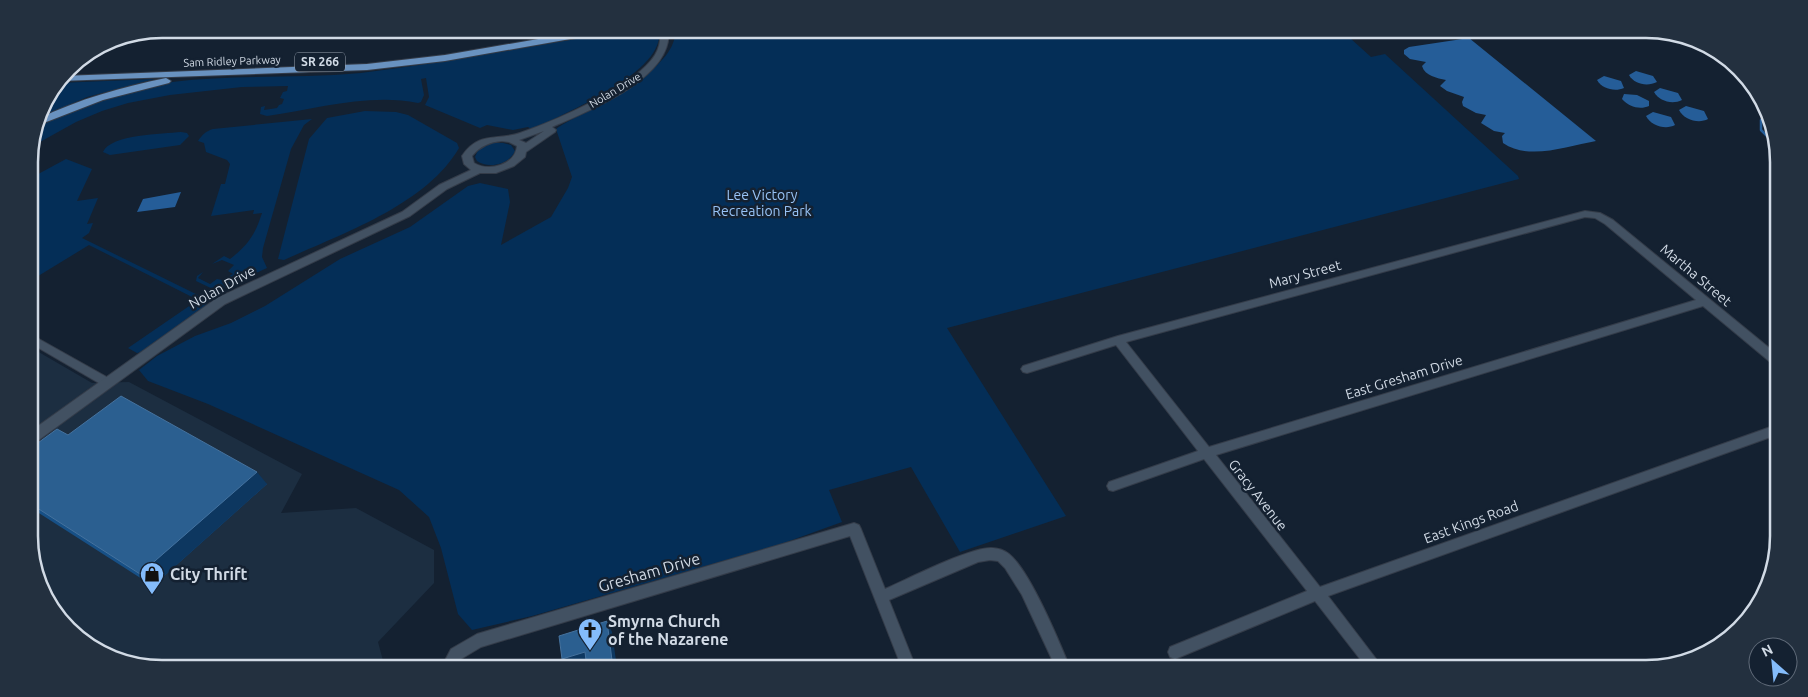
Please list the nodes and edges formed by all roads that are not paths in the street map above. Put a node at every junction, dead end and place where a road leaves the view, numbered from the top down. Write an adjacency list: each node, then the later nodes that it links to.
1 (513, 38): 4 (main road, Sam Ridley Parkway / SR 266)
2 (559, 38): 5 (main road, Sam Ridley Parkway / SR 266)
3 (664, 38): 7 (street, Nolan Drive)
4 (76, 72)
5 (250, 72): 6 (main road, Sam Ridley Parkway / SR 266); 8 (main road)
6 (69, 79)
7 (568, 117): 9 (street, Nolan Drive); 10 (street, Nolan Drive)
8 (45, 119)
9 (511, 139): 10 (street); 11 (street, Nolan Drive)
10 (523, 150): 12 (street, Nolan Drive)
11 (467, 160): 12 (street); 13 (street, Nolan Drive)
12 (478, 170): 13 (street, Nolan Drive)
13 (443, 187): 20 (street, Nolan Drive)
14 (1592, 214): 15 (street, Martha Street); 16 (street, Mary Street)
15 (1705, 301): 18 (street, Martha Street); 23 (street, East Gresham Drive)
16 (1118, 340): 19 (street, Mary Street); 23 (street, Gracy Avenue)
17 (38, 343): 20 (street)
18 (1770, 355)
19 (1027, 369)
20 (108, 382): 22 (street, Nolan Drive)
21 (1770, 432): 25 (street, East Kings Road)
22 (38, 433)
23 (1206, 453): 24 (street, East Gresham Drive); 25 (street, Gracy Avenue)
24 (1113, 486)
25 (1317, 594): 27 (street, East Kings Road); 29 (street, Gracy Avenue)
26 (881, 597): 28 (street); 30 (street, Gresham Drive); 31 (street)
27 (1176, 652)
28 (1059, 659)
29 (1369, 659)
30 (453, 660)
31 (906, 660)

